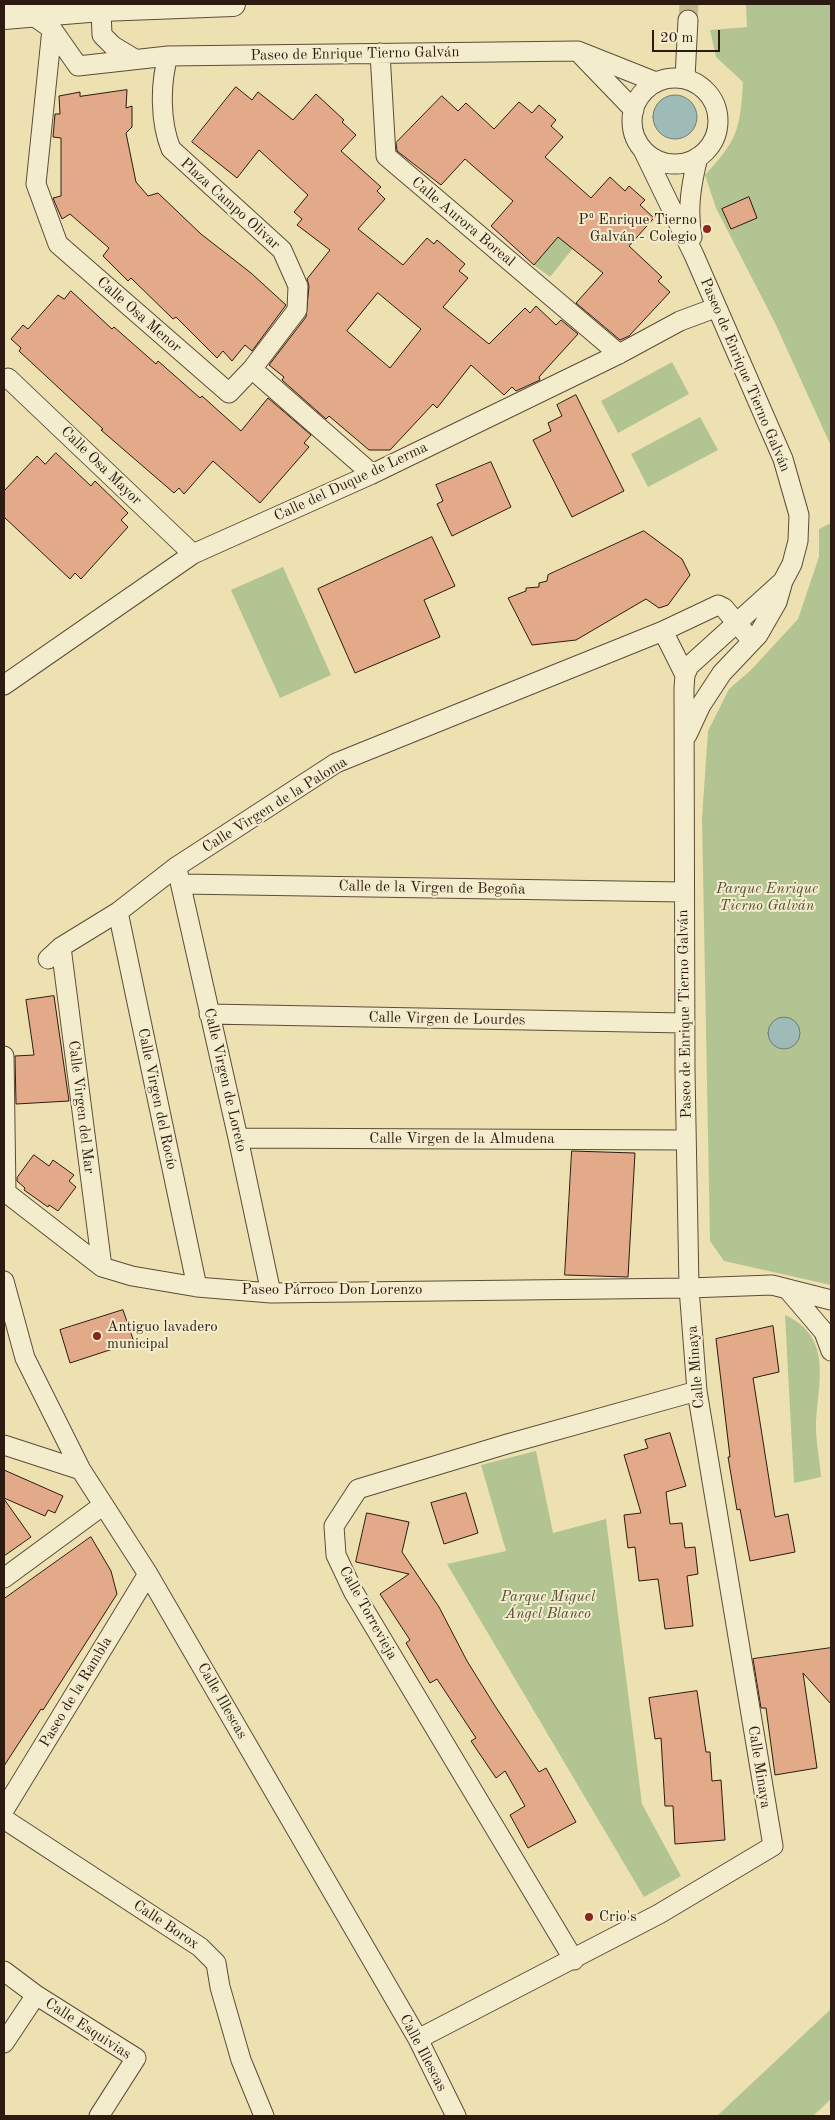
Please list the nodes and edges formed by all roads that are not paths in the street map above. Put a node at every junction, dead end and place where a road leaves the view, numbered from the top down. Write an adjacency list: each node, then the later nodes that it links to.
1 (233, 4): 2 (street)
2 (101, 9): 3 (street); 10 (street)
3 (32, 15): 4 (street); 6 (street)
4 (4, 17)
5 (688, 20): 13 (street)
6 (52, 30): 11 (street); 12 (street)
7 (578, 51): 8 (street, Paseo de Enrique Tierno Galván); 14 (street, Paseo de Enrique Tierno Galván); 15 (street)
8 (380, 53): 9 (street, Paseo de Enrique Tierno Galván); 20 (street, Calle Aurora Boreal)
9 (168, 56): 10 (street, Paseo de Enrique Tierno Galván); 21 (street, Plaza Campo Olivar)
10 (133, 58): 11 (street, Paseo de Enrique Tierno Galván)
11 (78, 66): 12 (street)
12 (47, 76): 21 (street, Calle Osa Menor)
13 (685, 78): 14 (street); 17 (street)
14 (656, 82): 15 (street)
15 (634, 110): 16 (street)
16 (643, 150): 17 (street); 18 (street, Paseo de Enrique Tierno Galván)
17 (698, 158): 18 (street, Paseo de Enrique Tierno Galván)
18 (694, 255): 19 (street, Paseo de Enrique Tierno Galván)
19 (715, 308): 20 (street, Calle del Duque de Lerma); 25 (street, Paseo de Enrique Tierno Galván)
20 (619, 354): 23 (street, Calle del Duque de Lerma)
21 (252, 369): 23 (street)
22 (8, 378): 24 (street, Calle Osa Mayor)
23 (372, 474): 24 (street, Calle del Duque de Lerma)
24 (193, 554): 30 (street, Calle del Duque de Lerma)
25 (783, 581): 26 (street, Paseo de Enrique Tierno Galván); 28 (street, Paseo de Enrique Tierno Galván)
26 (737, 623): 27 (street, Calle Virgen de la Paloma); 28 (street, Calle Virgen de la Paloma); 29 (street, Paseo de Enrique Tierno Galván)
27 (663, 631): 29 (street); 32 (street, Calle Virgen de la Paloma)
28 (752, 642): 31 (street, Paseo de Enrique Tierno Galván)
29 (685, 675): 31 (street, Paseo de Enrique Tierno Galván)
30 (4, 685)
31 (685, 741): 33 (street, Paseo de Enrique Tierno Galván)
32 (178, 876): 33 (street, Calle de la Virgen de Begoña); 34 (street, Calle Virgen de la Paloma); 36 (street, Calle Virgen de Loreto)
33 (683, 892): 37 (street, Paseo de Enrique Tierno Galván)
34 (118, 912): 35 (street, Calle Virgen de la Paloma); 44 (street, Calle Virgen del Rocío)
35 (54, 953): 42 (street, Calle Virgen del Mar)
36 (209, 1014): 37 (street, Calle Virgen de Lourdes); 39 (street, Calle Virgen de Loreto)
37 (684, 1024): 40 (street, Paseo de Enrique Tierno Galván)
38 (4, 1056): 41 (street)
39 (238, 1138): 40 (street, Calle Virgen de la Almudena); 47 (street, Calle Virgen de Loreto)
40 (686, 1140): 45 (street, Paseo de Enrique Tierno Galván)
41 (5, 1192): 42 (street, Paseo Párroco Don Lorenzo)
42 (102, 1267): 44 (street, Paseo Párroco Don Lorenzo)
43 (4, 1281): 52 (street, Calle Illescas)
44 (197, 1287): 47 (street, Paseo Párroco Don Lorenzo)
45 (690, 1288): 46 (street, Paseo Párroco Don Lorenzo); 47 (street, Paseo Párroco Don Lorenzo); 50 (street, Calle Minaya)
46 (789, 1291): 48 (street, Paseo Párroco Don Lorenzo); 49 (street)
47 (270, 1293)
48 (831, 1300)
49 (831, 1351)
50 (697, 1391): 58 (street, Calle Minaya); 58 (street, Calle Torrevieja)
51 (4, 1445): 52 (street)
52 (82, 1470): 53 (street, Calle Illescas)
53 (102, 1506): 54 (street, Calle Illescas); 55 (street)
54 (148, 1574): 56 (street, Paseo de la Rambla); 61 (street, Calle Illescas)
55 (4, 1578)
56 (4, 1810)
57 (4, 1819): 64 (street, Calle Borox)
58 (574, 1960): 61 (street, Calle Minaya)
59 (4, 1972): 60 (street, Calle Esquivias)
60 (36, 1995): 62 (street, Calle Esquivias); 63 (street, Calle Esquivias)
61 (418, 2040): 65 (street, Calle Illescas)
62 (4, 2043)
63 (98, 2116)
64 (264, 2116)
65 (456, 2116)

